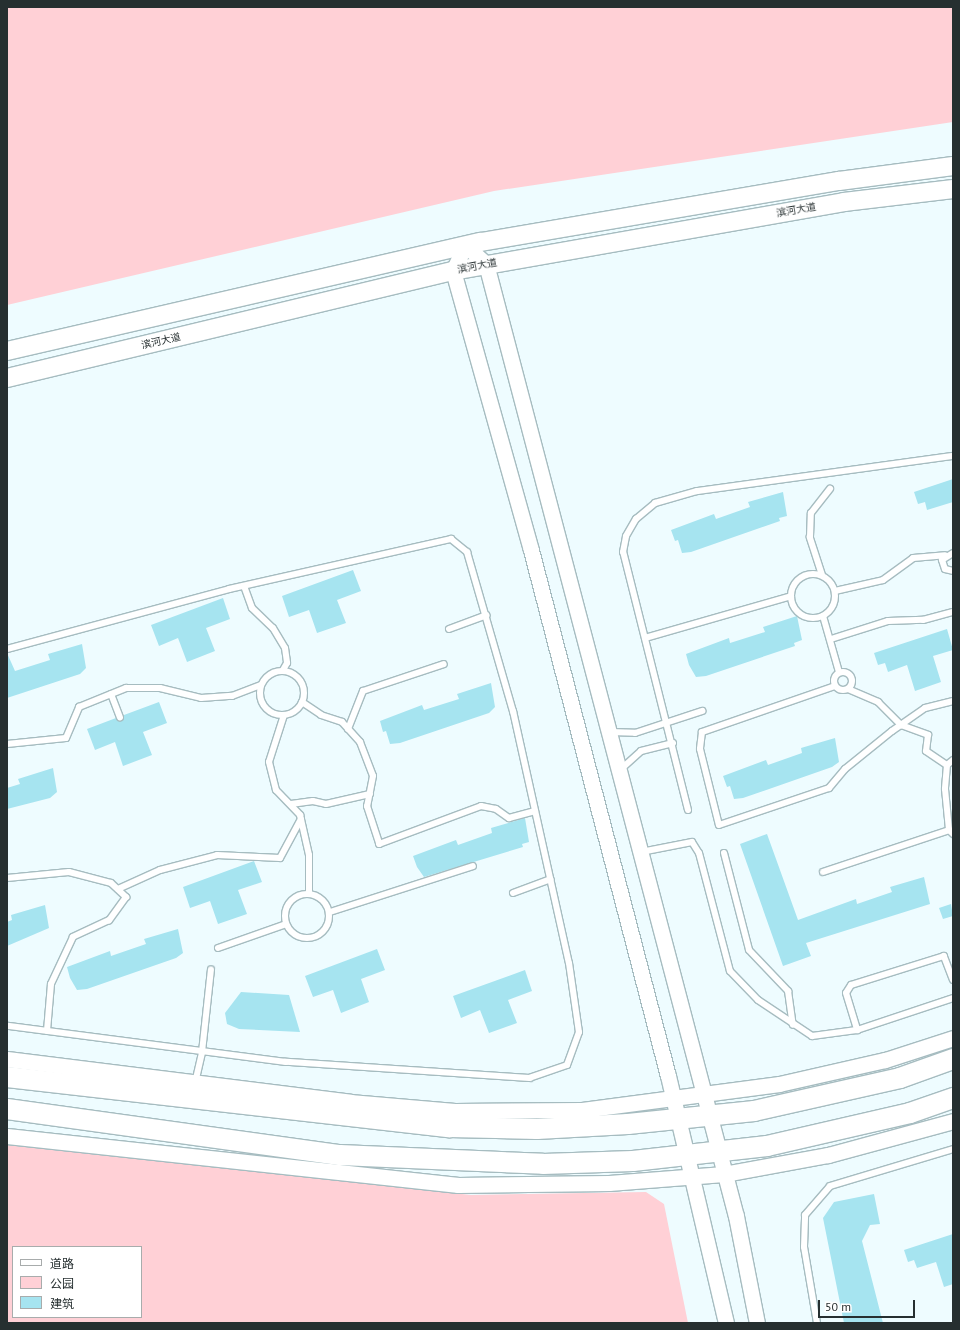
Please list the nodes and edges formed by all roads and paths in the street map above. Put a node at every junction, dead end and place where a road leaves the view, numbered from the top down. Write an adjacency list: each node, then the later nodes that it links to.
1 (953, 166): 3 (main road)
2 (953, 189): 4 (main road, 滨河大道)
3 (466, 245): 4 (street); 5 (street); 6 (main road)
4 (486, 264): 5 (main road, 滨河大道); 39 (street)
5 (453, 271): 7 (main road, 滨河大道); 78 (street)
6 (7, 351)
7 (7, 378)
8 (953, 456): 21 (lane)
9 (830, 489): 13 (lane)
10 (953, 553): 11 (lane)
11 (945, 555): 12 (lane); 15 (lane)
12 (952, 573)
13 (822, 575): 15 (lane); 16 (lane)
14 (244, 586): 18 (lane); 23 (lane); 25 (lane)
15 (835, 591): 19 (lane)
16 (791, 596): 19 (lane); 21 (lane)
17 (953, 612): 22 (lane)
18 (487, 615): 20 (lane); 48 (lane)
19 (823, 616): 22 (lane)
20 (449, 629)
21 (646, 638): 36 (lane)
22 (831, 639): 26 (lane)
23 (7, 649)
24 (444, 664): 38 (lane)
25 (283, 670): 27 (lane); 32 (lane)
26 (839, 672): 28 (lane); 29 (lane)
27 (260, 685): 30 (lane); 34 (lane)
28 (835, 686): 29 (lane); 37 (lane)
29 (848, 689): 37 (lane)
30 (111, 694): 35 (lane); 41 (lane)
31 (953, 701): 37 (lane)
32 (302, 702): 34 (lane); 38 (lane)
33 (702, 711): 36 (lane)
34 (284, 715): 46 (lane)
35 (120, 717)
36 (668, 723): 39 (lane); 40 (lane)
37 (901, 725): 43 (lane)
38 (348, 729): 45 (lane)
39 (610, 732): 44 (street)
40 (673, 743): 44 (lane); 47 (lane)
41 (7, 744)
42 (953, 760): 43 (lane)
43 (947, 765): 50 (lane)
44 (620, 770): 51 (street)
45 (370, 794): 46 (lane); 48 (lane)
46 (291, 804): 49 (lane)
47 (688, 810)
48 (535, 811): 56 (lane)
49 (301, 819): 57 (lane); 59 (lane)
50 (951, 832): 54 (lane)
51 (641, 852): 66 (lane); 76 (street)
52 (724, 853): 66 (lane)
53 (473, 866): 60 (lane)
54 (823, 872)
55 (7, 878): 57 (lane)
56 (551, 879): 58 (lane); 71 (lane)
57 (118, 889): 69 (lane)
58 (513, 893)
59 (309, 894): 60 (lane); 61 (lane)
60 (330, 912): 61 (lane)
61 (286, 924): 62 (lane)
62 (218, 948)
63 (211, 969): 71 (lane)
64 (953, 980): 68 (lane)
65 (953, 998): 68 (lane)
66 (793, 1025): 68 (lane)
67 (7, 1026): 69 (lane)
68 (857, 1030)
69 (47, 1031): 71 (lane)
70 (953, 1038): 76 (street)
71 (202, 1052): 75 (lane)
72 (7, 1058): 75 (street)
73 (953, 1059): 80 (main road)
74 (7, 1077): 75 (main road)
75 (193, 1092): 78 (street); 81 (main road)
76 (703, 1095): 78 (street); 80 (street)
77 (953, 1098): 85 (main road)
78 (674, 1099): 81 (street)
79 (7, 1109): 86 (main road)
80 (709, 1116): 81 (main road); 85 (street)
81 (679, 1119): 86 (street)
82 (953, 1121): 87 (street)
83 (7, 1136): 88 (street)
84 (953, 1149): 91 (lane)
85 (719, 1153): 86 (main road); 87 (street)
86 (688, 1156): 88 (street)
87 (724, 1174): 88 (street); 90 (street)
88 (694, 1176): 89 (street)
89 (726, 1323)
90 (757, 1323)
91 (817, 1323)

